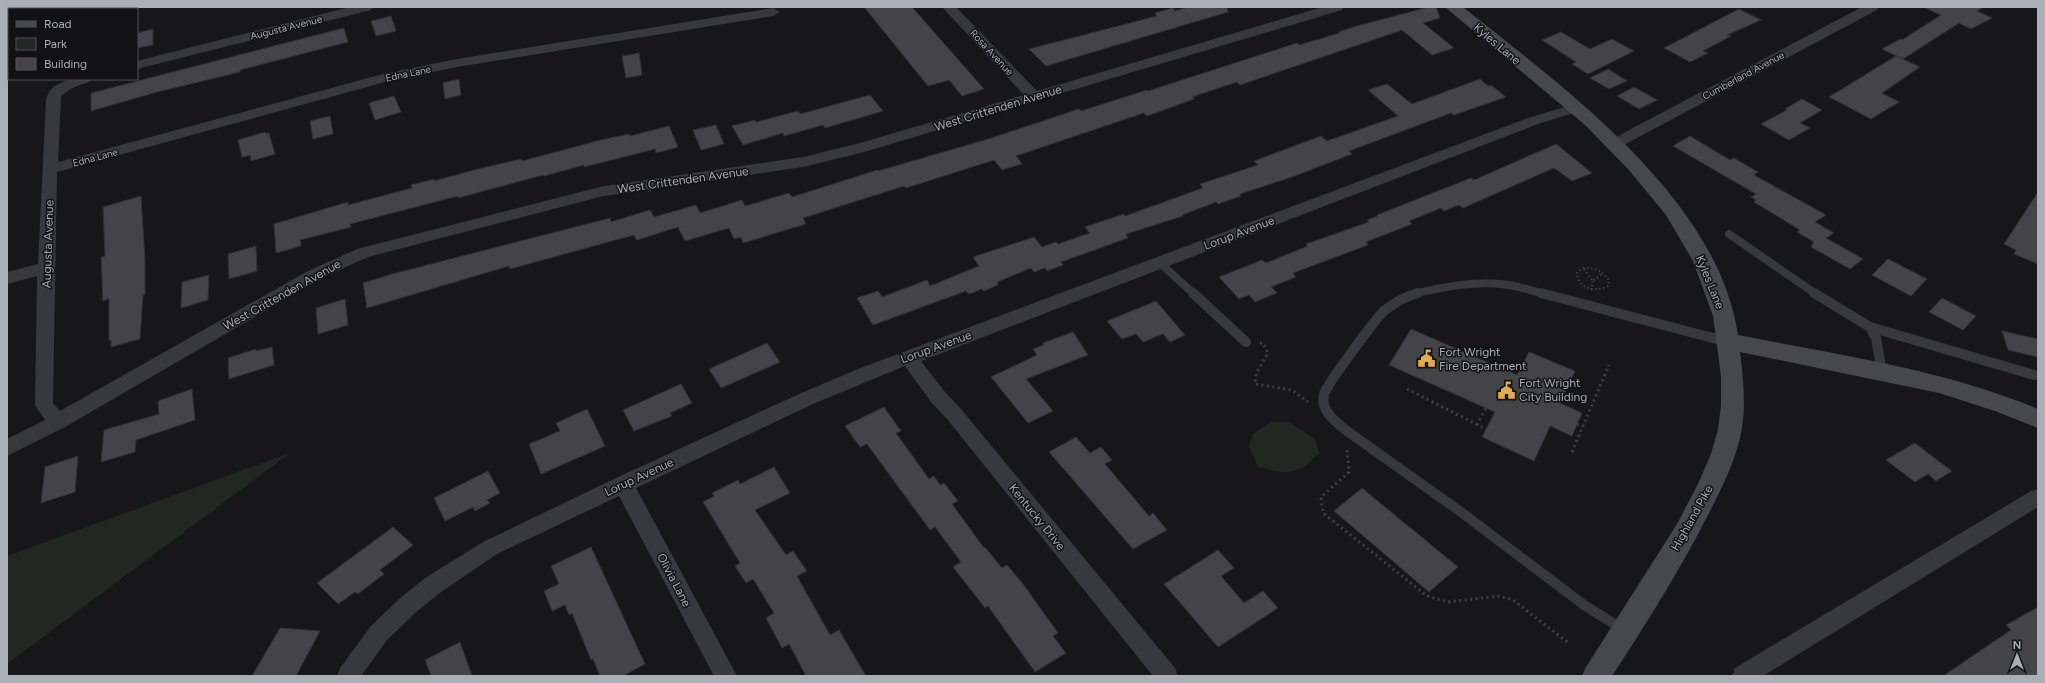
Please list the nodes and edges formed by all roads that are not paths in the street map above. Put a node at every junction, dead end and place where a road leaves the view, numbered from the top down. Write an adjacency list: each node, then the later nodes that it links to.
1 (366, 7): 7 (street, Augusta Avenue)
2 (949, 7): 9 (street, Rosa Avenue)
3 (1337, 7): 9 (street, West Crittenden Avenue)
4 (1453, 7): 10 (main road, Kyles Lane)
5 (1872, 7): 11 (street, Cumberland Avenue)
6 (773, 12): 12 (street, Edna Lane)
7 (138, 65)
8 (82, 80): 12 (street, Augusta Avenue)
9 (1034, 97): 24 (street, West Crittenden Avenue)
10 (1575, 108): 11 (main road, Kyles Lane); 14 (street, Lorup Avenue)
11 (1615, 144): 19 (main road, Kyles Lane)
12 (51, 169): 15 (street, Augusta Avenue)
13 (1729, 234): 17 (lane)
14 (1160, 263): 18 (lane); 20 (street, Lorup Avenue)
15 (46, 268): 16 (street); 24 (street, Augusta Avenue)
16 (7, 278)
17 (1870, 327): 21 (lane); 22 (lane)
18 (1246, 342)
19 (1730, 342): 21 (main road); 28 (main road, Highland Pike); 28 (lane)
20 (908, 357): 26 (street, Lorup Avenue); 31 (street, Kentucky Drive)
21 (1882, 372): 23 (main road)
22 (2034, 375)
23 (2038, 419)
24 (58, 422): 25 (street, West Crittenden Avenue)
25 (7, 448)
26 (623, 484): 29 (street, Lorup Avenue); 30 (street, Olivia Lane)
27 (2038, 497): 33 (street)
28 (1626, 632): 32 (main road, Highland Pike)
29 (348, 676)
30 (726, 676)
31 (1167, 676)
32 (1596, 676)
33 (1743, 676)

